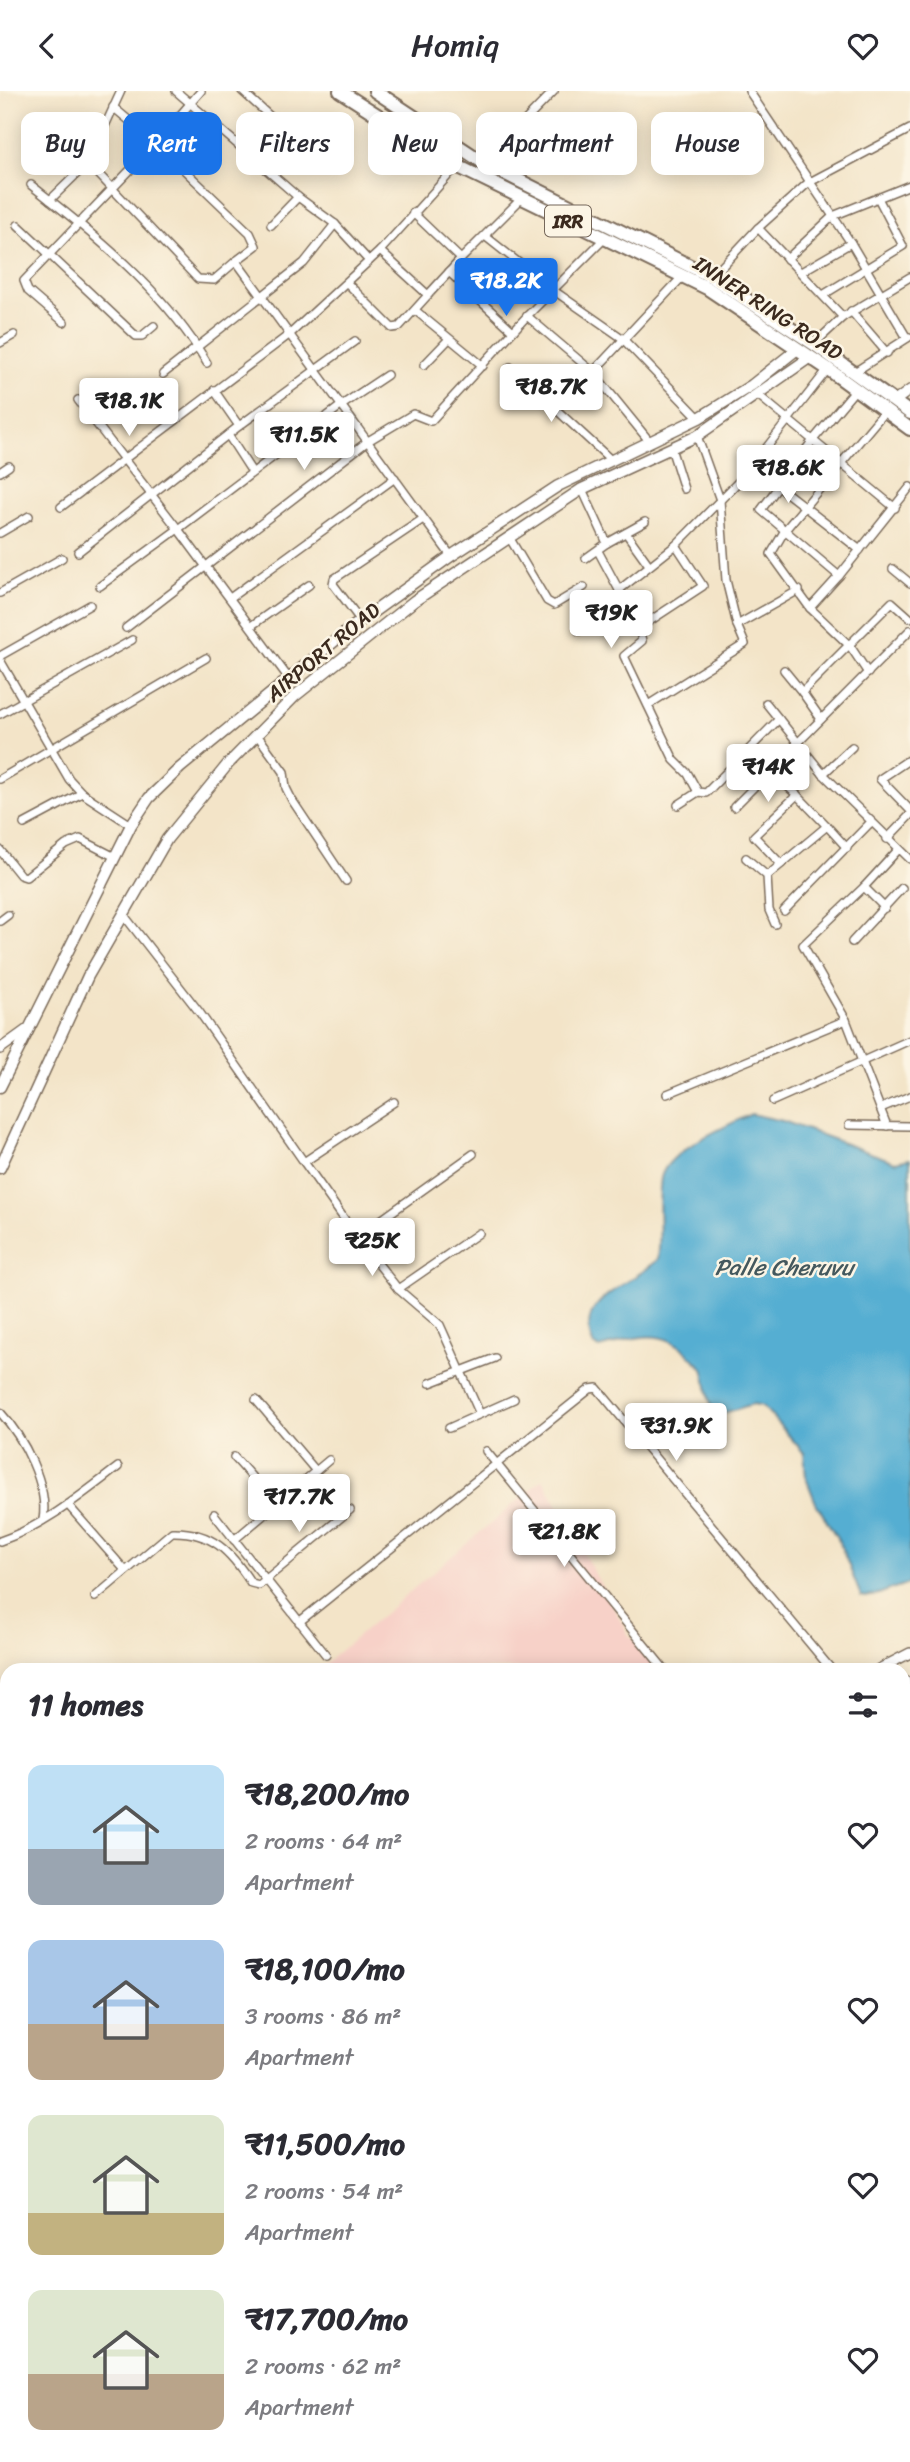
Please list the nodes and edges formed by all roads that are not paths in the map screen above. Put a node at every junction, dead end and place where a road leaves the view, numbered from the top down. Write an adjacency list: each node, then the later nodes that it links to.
1 (121, 91): 10 (street)
2 (176, 91): 9 (street)
3 (201, 91): 9 (street)
4 (242, 91): 12 (street)
5 (340, 91): 13 (highway, INNER RING ROAD / IRR)
6 (375, 91): 18 (highway, INNER RING ROAD / IRR)
7 (554, 91): 14 (street)
8 (749, 91): 26 (street)
9 (189, 104): 11 (street); 30 (street)
10 (113, 107): 15 (street); 16 (street)
11 (182, 112)
12 (265, 112)
13 (373, 112)
14 (534, 112)
15 (123, 115)
16 (109, 116)
17 (910, 129): 26 (street)
18 (476, 158)
19 (462, 168): 31 (highway, INNER RING ROAD / IRR)
20 (76, 175): 33 (street)
21 (100, 175): 29 (street)
22 (126, 175): 29 (street)
23 (189, 175): 49 (street)
24 (449, 175): 34 (street)
25 (508, 175): 55 (highway, INNER RING ROAD / IRR)
26 (808, 183): 35 (street); 40 (street)
27 (31, 185): 33 (street)
28 (910, 185): 32 (street)
29 (114, 188): 36 (street); 49 (street)
30 (298, 197): 37 (street); 39 (street)
31 (522, 198): 41 (street); 42 (highway, INNER RING ROAD / IRR)
32 (878, 198): 35 (street); 44 (street)
33 (50, 200): 36 (street)
34 (413, 213): 45 (street); 47 (street)
35 (833, 216): 43 (street); 48 (street)
36 (79, 223): 46 (street); 78 (street)
37 (335, 224): 50 (street); 62 (street)
38 (18, 225): 46 (street)
39 (271, 225)
40 (758, 228): 48 (street); 55 (street)
41 (485, 236): 47 (street); 58 (street)
42 (605, 238): 54 (highway, INNER RING ROAD / IRR); 58 (street)
43 (851, 243): 51 (street); 53 (street)
44 (907, 244): 51 (street)
45 (380, 251): 50 (street); 60 (street)
46 (50, 254): 67 (street); 68 (street)
47 (461, 259): 52 (street)
48 (788, 259): 53 (street)
49 (236, 261): 62 (street)
50 (369, 261): 57 (street)
51 (864, 267): 59 (street); 61 (street)
52 (449, 272): 60 (street); 69 (street)
53 (801, 272): 61 (street)
54 (683, 275): 72 (street); 79 (highway, INNER RING ROAD / IRR)
55 (712, 277): 77 (highway, INNER RING ROAD / IRR)
56 (910, 277): 59 (street)
57 (347, 283): 63 (street); 70 (street)
58 (553, 290): 65 (street); 72 (street)
59 (880, 293): 64 (street); 73 (street)
60 (428, 295): 63 (street)
61 (823, 295): 66 (street)
62 (263, 297): 70 (street); 78 (street)
63 (416, 311): 74 (street)
64 (851, 311): 66 (street); 80 (street)
65 (527, 316): 69 (street); 88 (street)
66 (843, 317): 77 (street)
67 (64, 322)
68 (154, 326)
69 (513, 331): 84 (street)
70 (290, 334): 87 (street); 93 (street)
71 (14, 335): 76 (street)
72 (622, 338): 88 (street); 101 (street)
73 (909, 338): 80 (street)
74 (448, 340): 83 (street); 84 (street)
75 (355, 341): 87 (street)
76 (0, 343)
77 (814, 344): 89 (highway, INNER RING ROAD / IRR)
78 (197, 347): 82 (street); 90 (street)
79 (796, 350): 81 (highway, INNER RING ROAD / IRR); 101 (main road, AIRPORT ROAD)
80 (887, 353): 89 (street)
81 (810, 358): 86 (highway, INNER RING ROAD / IRR); 95 (main road, AIRPORT ROAD)
82 (206, 363)
83 (424, 365)
84 (482, 366): 108 (street)
85 (510, 367): 112 (street)
86 (828, 369): 92 (highway, INNER RING ROAD / IRR); 102 (street)
87 (316, 371): 98 (street); 103 (street)
88 (593, 372): 109 (street)
89 (853, 373): 97 (highway, INNER RING ROAD / IRR)
90 (163, 374)
91 (387, 375): 98 (street)
92 (856, 389): 99 (highway, INNER RING ROAD / IRR); 107 (street)
93 (215, 390): 103 (street); 111 (street)
94 (910, 390): 97 (street)
95 (758, 395): 102 (street); 106 (main road, AIRPORT ROAD)
96 (78, 400): 111 (street)
97 (895, 401): 100 (highway, INNER RING ROAD / IRR)
98 (342, 405): 108 (street); 117 (street)
99 (885, 411): 104 (highway, INNER RING ROAD / IRR); 113 (street)
100 (910, 413)
101 (699, 418): 109 (main road, AIRPORT ROAD)
102 (789, 419): 107 (street); 115 (street)
103 (239, 426): 105 (street)
104 (910, 429)
105 (228, 435): 117 (street); 123 (street)
106 (697, 436): 110 (main road, AIRPORT ROAD); 124 (street)
107 (813, 440): 113 (street); 119 (street)
108 (368, 441): 118 (street); 145 (street)
109 (650, 442): 112 (main road, AIRPORT ROAD)
110 (671, 448): 121 (main road, AIRPORT ROAD); 122 (street)
111 (124, 460): 123 (street); 125 (street)
112 (611, 460): 141 (main road, AIRPORT ROAD)
113 (842, 464): 126 (street); 127 (street)
114 (9, 466): 116 (street)
115 (752, 466): 119 (street); 124 (street)
116 (0, 472)
117 (252, 472): 131 (street)
118 (395, 478): 129 (street); 156 (street)
119 (779, 486): 126 (street); 132 (street)
120 (910, 487): 127 (street)
121 (582, 489): 135 (main road, AIRPORT ROAD); 136 (street)
122 (684, 489)
123 (150, 494): 131 (street); 140 (street)
124 (720, 500): 137 (street); 163 (street)
125 (61, 507)
126 (805, 507): 132 (street); 138 (street)
127 (895, 508): 138 (street)
128 (29, 516): 133 (street)
129 (423, 519): 141 (street); 161 (street)
130 (645, 522): 134 (street)
131 (178, 529): 145 (street); 151 (street)
132 (785, 530): 148 (street); 154 (street)
133 (0, 533)
134 (626, 533): 136 (street); 144 (street)
135 (509, 537): 146 (main road, AIRPORT ROAD); 152 (street)
136 (607, 543): 139 (street)
137 (677, 544): 144 (street); 165 (street)
138 (860, 550): 148 (street)
139 (598, 551): 143 (street); 153 (street)
140 (78, 552)
141 (451, 556): 146 (main road); 161 (main road, AIRPORT ROAD)
142 (62, 558): 155 (street)
143 (586, 558)
144 (649, 565): 153 (street)
145 (205, 567): 156 (street); 164 (street)
146 (460, 569): 182 (main road, AIRPORT ROAD)
147 (893, 569): 149 (street)
148 (839, 576): 159 (street)
149 (910, 583)
150 (309, 585): 162 (street)
151 (100, 586)
152 (584, 587)
153 (619, 590): 158 (street)
154 (799, 590): 159 (street); 163 (street)
155 (0, 593)
156 (230, 598): 162 (street)
157 (90, 604): 170 (street)
158 (625, 604): 165 (street); 167 (street)
159 (810, 608): 169 (street)
160 (910, 618): 169 (street)
161 (361, 621): 174 (main road, AIRPORT ROAD)
162 (251, 625): 174 (street)
163 (737, 625): 178 (street)
164 (126, 628)
165 (639, 628): 178 (street)
166 (910, 630): 173 (street)
167 (579, 631)
168 (132, 640): 176 (street)
169 (850, 646): 173 (street); 175 (street)
170 (0, 658): 176 (street)
171 (206, 658): 184 (street)
172 (784, 670): 175 (street)
173 (868, 673): 181 (street)
174 (290, 680): 198 (main road, AIRPORT ROAD)
175 (802, 692): 181 (street)
176 (23, 700): 179 (street); 184 (street)
177 (766, 703): 180 (street)
178 (648, 705): 190 (street)
179 (0, 714)
180 (779, 719): 183 (street); 190 (street)
181 (821, 719): 183 (street)
182 (258, 736): 209 (street); 214 (main road, AIRPORT ROAD)
183 (797, 745): 187 (street); 188 (street)
184 (52, 747): 189 (street); 191 (street)
185 (852, 747): 188 (street)
186 (910, 759): 195 (street)
187 (772, 772): 192 (street); 194 (street)
188 (823, 774): 196 (street)
189 (0, 779)
190 (698, 792): 193 (street)
191 (82, 793): 197 (street); 198 (street)
192 (797, 795): 199 (street); 207 (street)
193 (678, 805)
194 (734, 807)
195 (910, 812): 200 (street)
196 (870, 823): 200 (street); 201 (street)
197 (24, 824)
198 (131, 825): 204 (main road, AIRPORT ROAD)
199 (827, 826): 201 (street); 207 (street)
200 (887, 839): 203 (street)
201 (847, 848): 213 (street)
202 (0, 850): 204 (street)
203 (898, 850): 206 (street); 210 (street)
204 (115, 857): 220 (main road, AIRPORT ROAD)
205 (746, 857): 208 (street)
206 (910, 859)
207 (781, 865): 208 (street)
208 (766, 876): 217 (street)
209 (346, 881)
210 (864, 887): 212 (street); 219 (street)
211 (902, 888): 212 (street)
212 (885, 908): 218 (street)
213 (784, 911)
214 (123, 914): 234 (street); 235 (main road, AIRPORT ROAD)
215 (8, 915): 216 (street)
216 (0, 921)
217 (775, 924)
218 (852, 942)
219 (846, 1020): 223 (street); 225 (street)
220 (29, 1028): 222 (street, AIRPORT ROAD); 224 (main road, AIRPORT ROAD)
221 (910, 1041): 223 (street)
222 (2, 1044)
223 (863, 1061): 227 (street); 229 (street)
224 (0, 1087)
225 (667, 1094)
226 (910, 1096): 229 (street)
227 (773, 1101)
228 (394, 1103): 234 (street)
229 (881, 1108): 231 (street)
230 (849, 1125): 231 (street)
231 (887, 1126): 232 (street)
232 (910, 1126)
233 (473, 1154): 237 (street)
234 (304, 1163): 237 (street)
235 (0, 1168)
236 (479, 1233): 238 (street)
237 (357, 1237): 238 (street)
238 (398, 1289): 240 (street)
239 (495, 1358): 240 (street)
240 (463, 1372): 241 (street); 245 (street)
241 (430, 1383)
242 (514, 1399): 245 (street)
243 (256, 1401): 252 (street)
244 (0, 1412): 257 (street)
245 (480, 1414): 246 (street)
246 (449, 1428)
247 (486, 1451): 250 (street)
248 (234, 1457): 253 (street)
249 (329, 1460): 252 (street)
250 (496, 1463): 263 (street); 266 (street); 267 (street)
251 (118, 1467): 254 (street)
252 (316, 1471): 253 (street)
253 (276, 1504): 258 (street)
254 (68, 1505): 257 (street); 260 (street)
255 (350, 1510): 261 (street)
256 (214, 1514): 258 (street)
257 (43, 1520): 259 (street)
258 (234, 1540): 261 (street)
259 (0, 1541)
260 (124, 1569): 261 (street); 262 (street)
261 (266, 1580): 263 (street)
262 (95, 1597)
263 (299, 1622): 265 (street)
264 (910, 1653): 268 (street)
265 (326, 1655)
266 (659, 1663)
267 (826, 1663)
268 (891, 1663)

